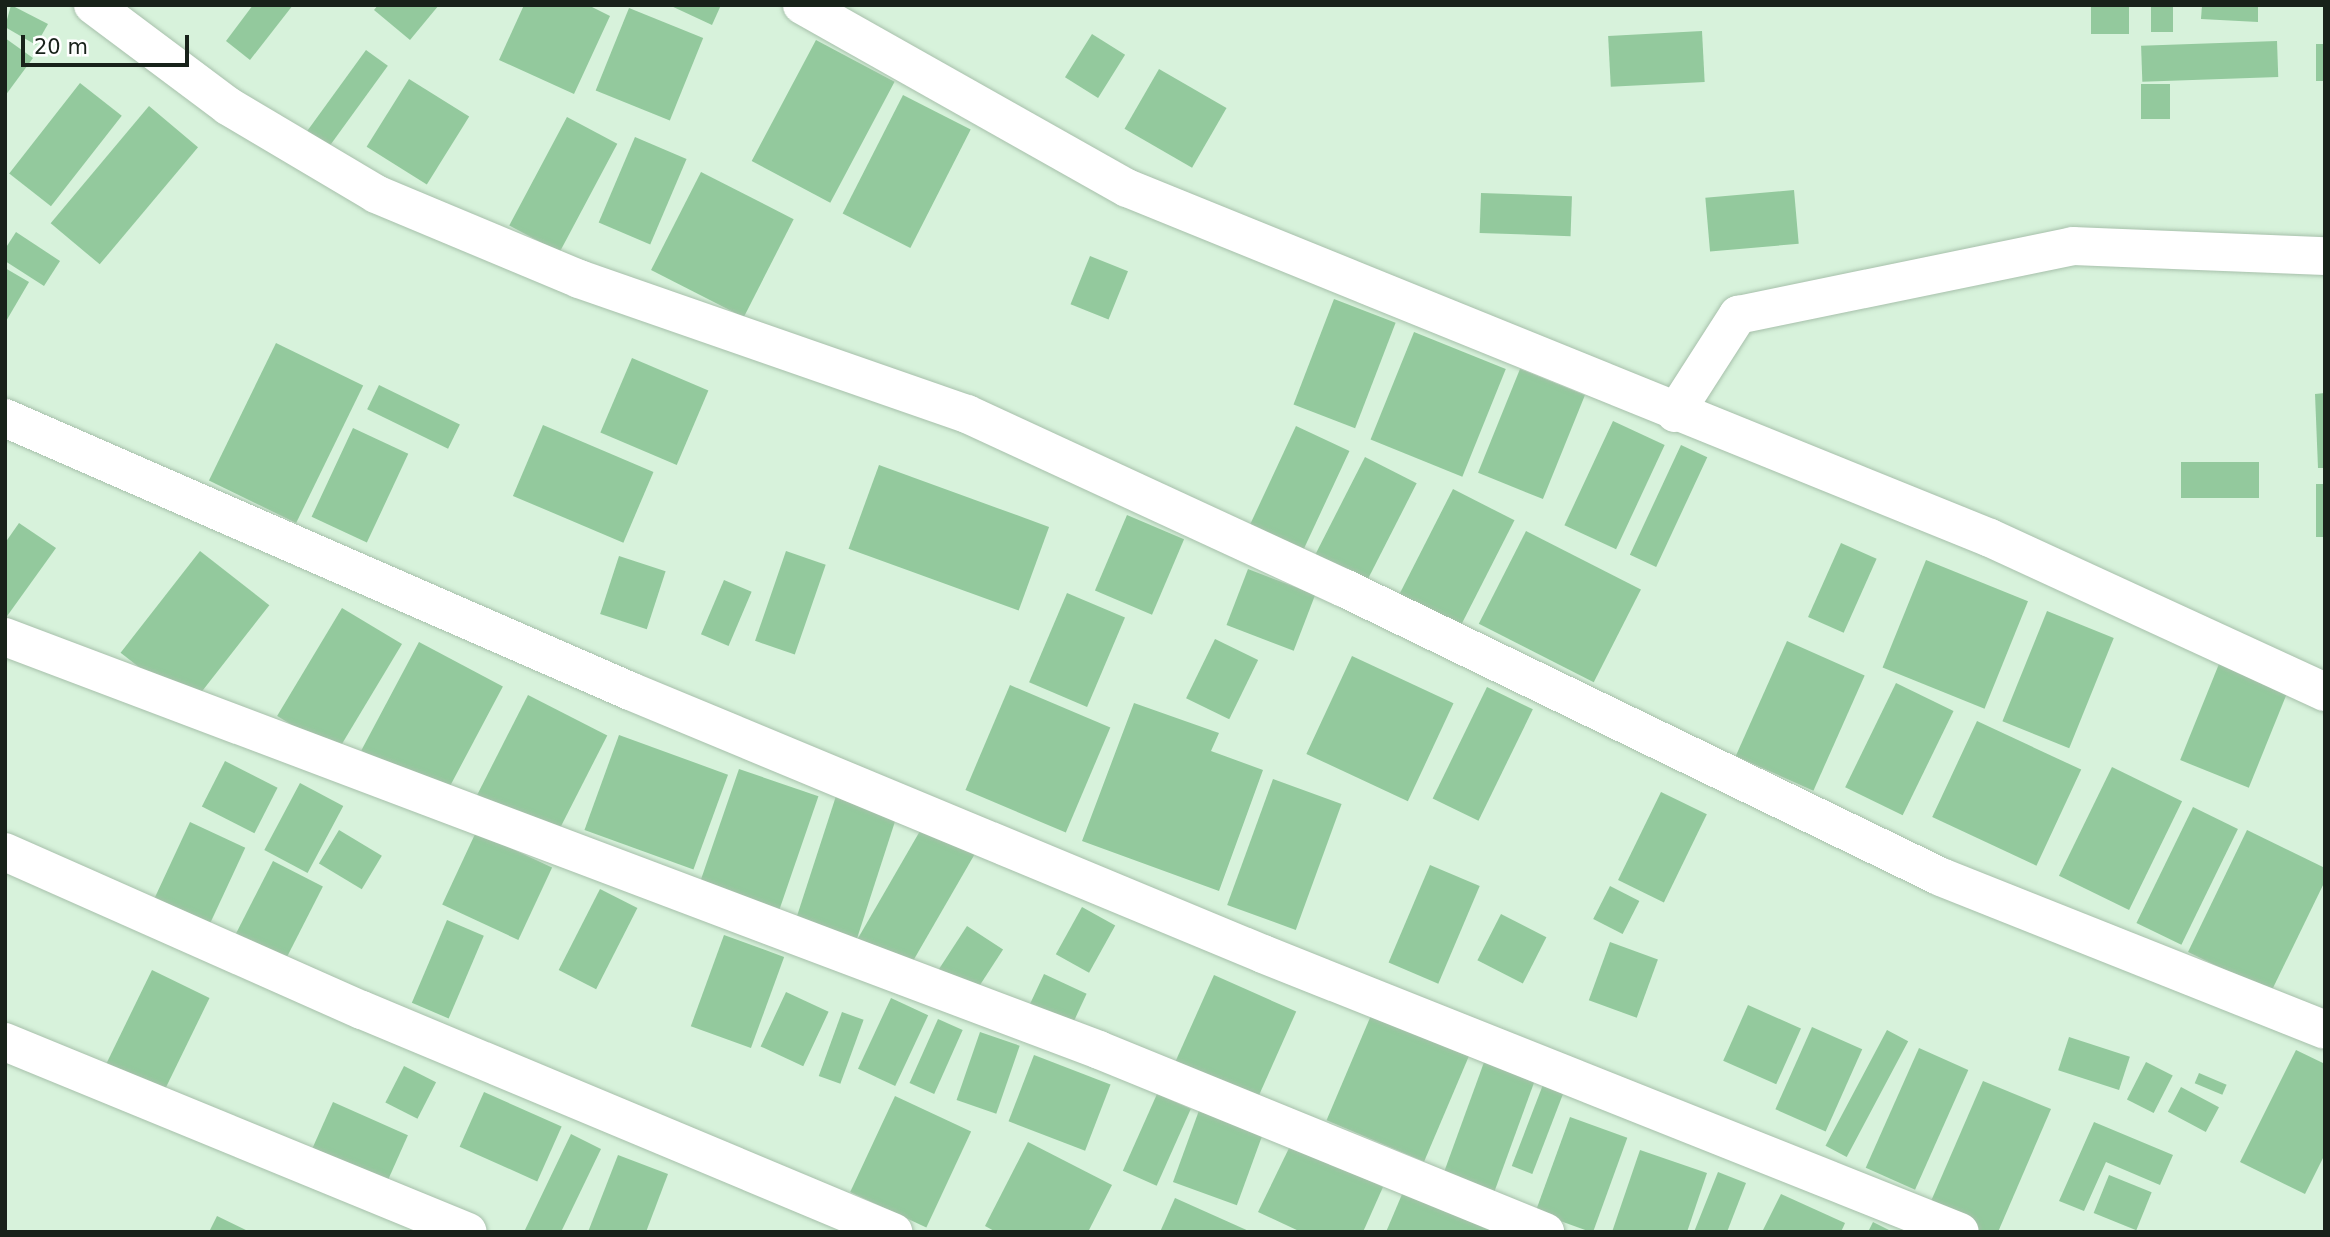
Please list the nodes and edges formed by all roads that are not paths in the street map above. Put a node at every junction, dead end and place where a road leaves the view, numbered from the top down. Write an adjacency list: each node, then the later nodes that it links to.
1 (93, 5): 9 (street)
2 (802, 5): 4 (street)
3 (2325, 256): 4 (street)
4 (1675, 413): 7 (street)
5 (5, 418): 14 (street)
6 (5, 637): 13 (street)
7 (2325, 692)
8 (5, 852): 12 (street)
9 (2325, 1030)
10 (5, 1042): 11 (street)
11 (468, 1232)
12 (893, 1232)
13 (1545, 1232)
14 (1960, 1232)

